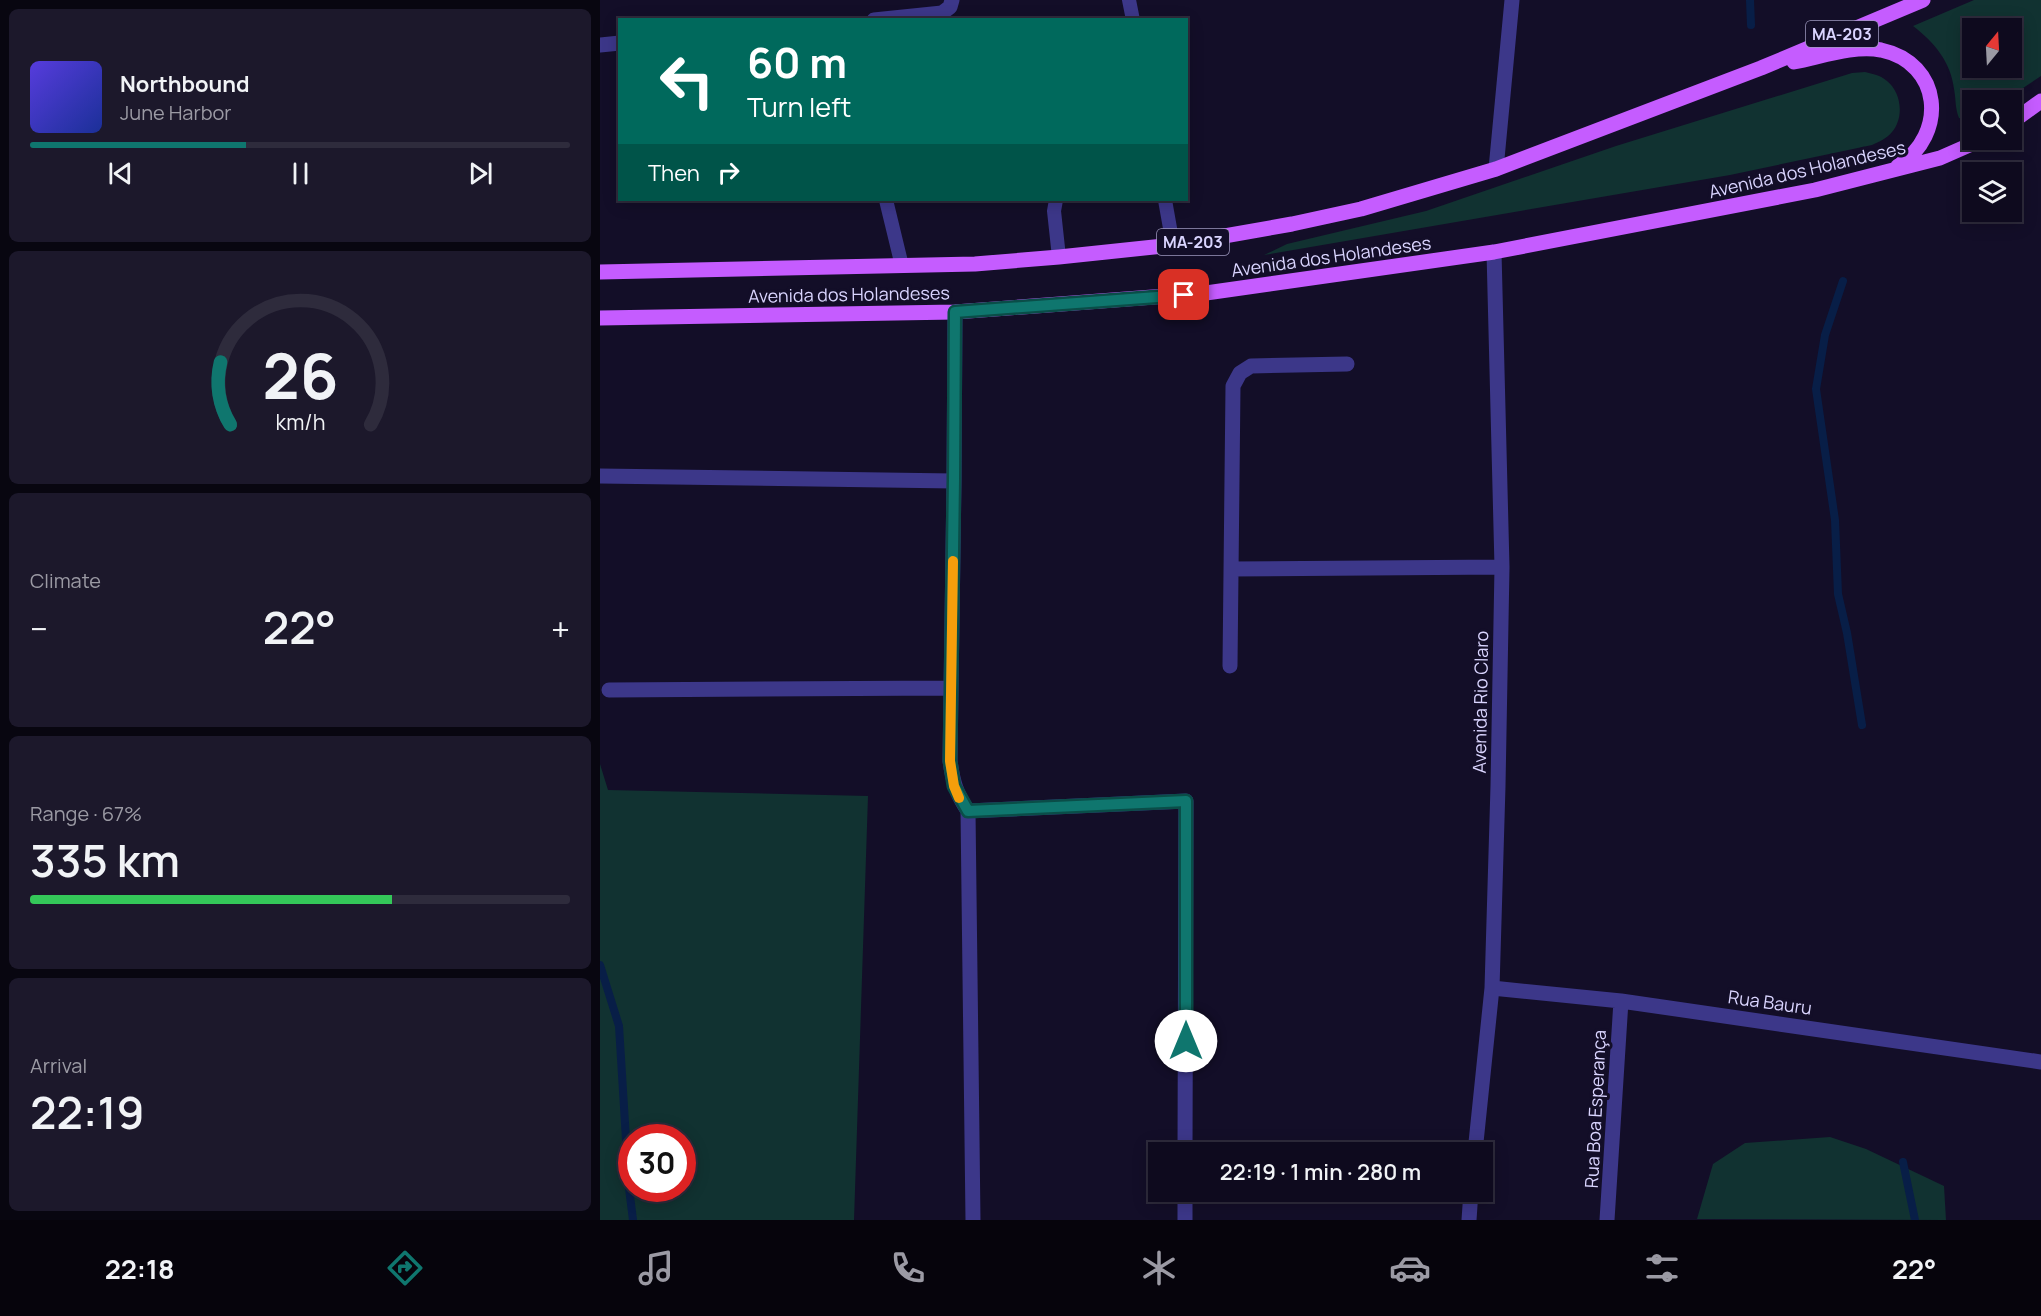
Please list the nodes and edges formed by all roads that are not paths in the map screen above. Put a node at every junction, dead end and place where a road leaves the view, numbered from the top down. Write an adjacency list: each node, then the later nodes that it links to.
1 (952, 0): 5 (street)
2 (1129, 0): 6 (lane)
3 (1512, 0): 13 (street)
4 (1923, 0): 9 (main road, Avenida dos Holandeses / MA-203)
5 (893, 18)
6 (1133, 18)
7 (618, 43): 8 (street)
8 (600, 45)
9 (1761, 68): 13 (main road, Avenida dos Holandeses / MA-203); 14 (main road)
10 (2041, 101): 11 (main road)
11 (2022, 115)
12 (1962, 149): 14 (main road, Avenida dos Holandeses)
13 (1496, 169): 18 (main road, Avenida dos Holandeses / MA-203)
14 (1882, 174): 19 (main road, Avenida dos Holandeses)
15 (886, 201): 21 (lane)
16 (1056, 201): 20 (lane)
17 (1165, 201): 18 (lane)
18 (1173, 245): 20 (main road, Avenida dos Holandeses / MA-203)
19 (1494, 252): 23 (main road, Avenida dos Holandeses); 28 (street, Avenida Rio Claro)
20 (1059, 258): 21 (main road, Avenida dos Holandeses / MA-203)
21 (902, 267): 22 (main road, Avenida dos Holandeses / MA-203)
22 (600, 272)
23 (955, 312): 24 (main road, Avenida dos Holandeses); 27 (street)
24 (600, 318)
25 (1347, 364): 29 (street)
26 (600, 476): 27 (street)
27 (954, 480): 31 (street)
28 (1502, 567): 29 (street); 34 (street, Avenida Rio Claro)
29 (1231, 569): 30 (street)
30 (1230, 666)
31 (950, 688): 32 (street); 33 (street)
32 (609, 690)
33 (968, 811): 37 (street); 41 (street)
34 (1492, 988): 35 (street, Rua Bauru); 38 (street, Avenida Rio Claro)
35 (1621, 1001): 36 (street, Rua Bauru); 44 (street, Rua Boa Esperança)
36 (2041, 1062)
37 (1185, 1142)
38 (1476, 1142)
39 (1185, 1202): 42 (street)
40 (1470, 1202): 43 (street)
41 (973, 1220)
42 (1185, 1220)
43 (1468, 1220)
44 (1607, 1220)

